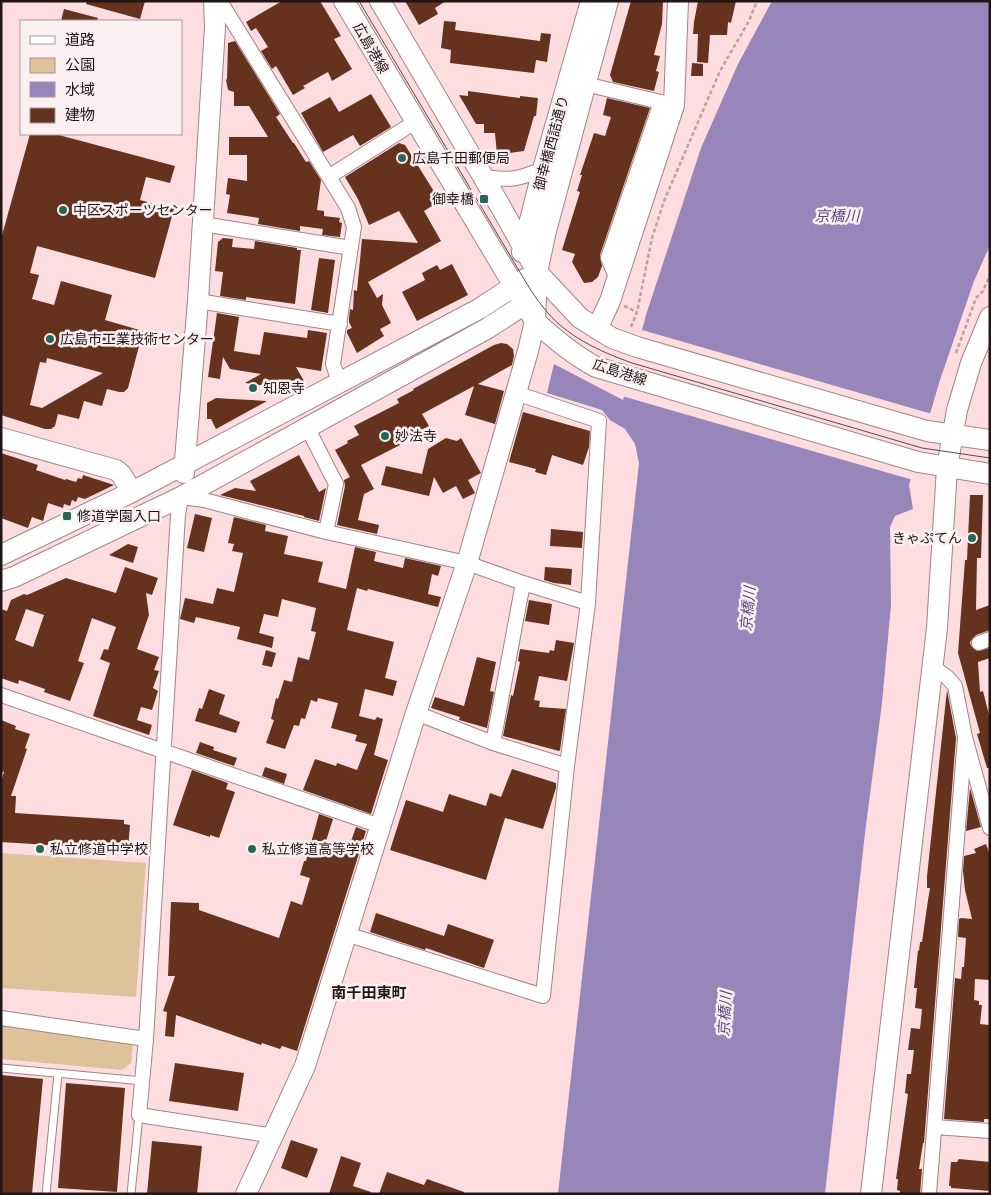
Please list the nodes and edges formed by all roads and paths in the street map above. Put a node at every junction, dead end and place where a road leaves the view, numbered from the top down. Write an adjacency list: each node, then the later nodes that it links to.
1 (214, 1): 15 (street)
2 (220, 1): 13 (street)
3 (344, 1): 11 (street, 広島港線)
4 (380, 1): 14 (street)
5 (591, 1): 12 (street, 御幸橋西詰通り)
6 (608, 1): 9 (street, 御幸橋西詰通り)
7 (678, 1): 10 (street)
8 (757, 1): 22 (path)
9 (585, 84): 10 (street); 18 (street, 御幸橋西詰通り)
10 (668, 104): 27 (street)
11 (415, 122): 13 (street); 19 (street, 広島港線)
12 (544, 169): 14 (street); 16 (street, 御幸橋西詰通り)
13 (330, 176): 17 (street)
14 (484, 177): 16 (street)
15 (203, 224): 17 (street); 20 (street)
16 (524, 247): 18 (street); 19 (street, 御幸橋西詰通り)
17 (351, 248): 25 (street)
18 (537, 272): 19 (street); 23 (street, 御幸橋西詰通り); 27 (street)
19 (514, 286): 23 (street, 広島港線); 28 (street)
20 (198, 302): 25 (street); 34 (street)
21 (626, 307): 22 (path)
22 (637, 312): 26 (path)
23 (530, 313): 29 (street, 御幸橋西詰通り); 30 (street); 35 (street, 広島港線)
24 (990, 317): 31 (street)
25 (340, 324): 28 (street)
26 (631, 327)
27 (597, 329): 31 (street)
28 (339, 382): 34 (street)
29 (516, 393): 41 (street, 御幸橋西詰通り); 44 (street)
30 (307, 427): 38 (street); 39 (street)
31 (953, 435): 33 (street); 35 (street)
32 (1, 438): 37 (street)
33 (990, 440)
34 (185, 464): 37 (street); 38 (street)
35 (948, 468): 36 (street, 広島港線); 45 (street)
36 (990, 474)
37 (132, 492): 40 (street)
38 (181, 498): 39 (street); 42 (street); 50 (street)
39 (326, 532): 41 (street)
40 (1, 555)
41 (467, 563): 43 (street); 47 (street, 御幸橋西詰通り)
42 (1, 581)
43 (523, 583): 44 (street); 49 (street)
44 (588, 602): 51 (street)
45 (932, 667): 48 (street); 68 (street)
46 (1, 696): 50 (street)
47 (416, 712): 49 (street); 53 (street, 御幸橋西詰通り)
48 (965, 737): 52 (street); 62 (street)
49 (493, 743): 51 (street)
50 (164, 753): 53 (street); 57 (street)
51 (568, 766): 55 (street)
52 (988, 812): 54 (street)
53 (380, 826): 55 (street, 御幸橋西詰通り)
54 (990, 828)
55 (346, 934): 64 (street, 御幸橋西詰通り)
56 (1, 1018): 57 (street)
57 (146, 1039): 60 (street)
58 (1, 1068): 59 (lane)
59 (58, 1074): 60 (lane); 65 (lane)
60 (143, 1081): 61 (street)
61 (139, 1116): 64 (street); 66 (lane)
62 (935, 1127): 63 (street); 69 (street)
63 (990, 1131)
64 (274, 1136): 67 (street, 御幸橋西詰通り)
65 (46, 1194)
66 (131, 1194)
67 (246, 1194)
68 (871, 1194)
69 (930, 1194)

